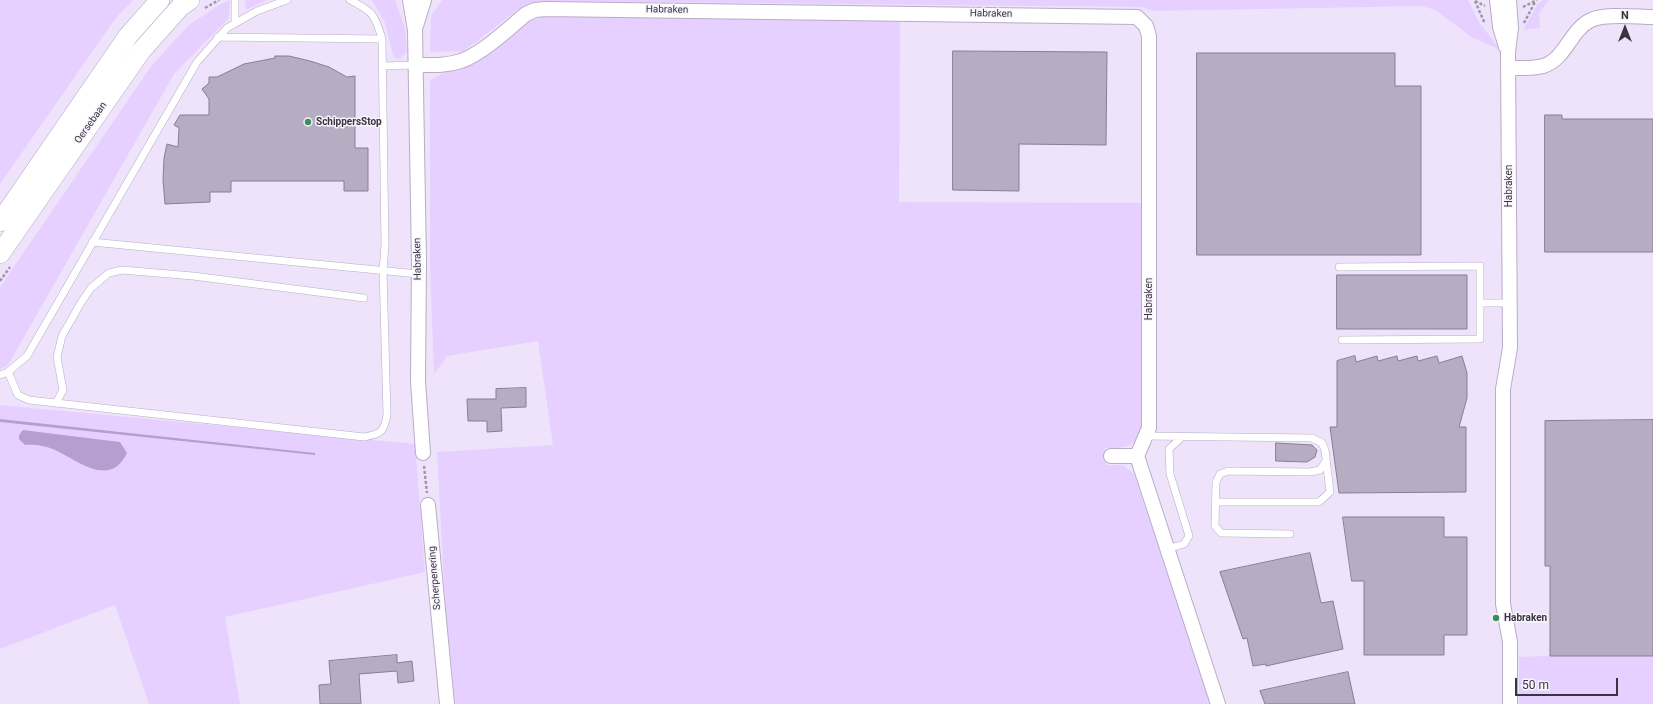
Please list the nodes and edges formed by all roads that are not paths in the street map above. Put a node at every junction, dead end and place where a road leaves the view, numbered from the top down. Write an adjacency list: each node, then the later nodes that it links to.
1 (160, 0): 19 (main road, Oersebaan)
2 (190, 0): 21 (main road, Oersebaan)
3 (235, 0): 11 (lane)
4 (286, 0): 11 (lane)
5 (350, 0): 14 (lane)
6 (410, 0): 12 (street, Habraken)
7 (424, 0): 12 (street, Habraken)
8 (1497, 0): 15 (street, Habraken)
9 (1509, 0): 15 (street, Habraken)
10 (1653, 18): 18 (street)
11 (234, 23): 13 (lane)
12 (415, 30): 16 (street, Habraken)
13 (218, 37): 14 (lane); 20 (lane)
14 (382, 39): 17 (lane)
15 (1508, 52): 18 (street, Habraken)
16 (415, 65): 17 (lane); 24 (street, Habraken); 32 (street, Habraken)
17 (382, 66): 23 (lane)
18 (1509, 68): 27 (street, Habraken)
19 (0, 222)
20 (92, 242): 23 (lane); 29 (lane)
21 (0, 254)
22 (1339, 267): 26 (lane)
23 (383, 272): 24 (lane); 31 (lane)
24 (418, 274): 34 (street, Habraken)
25 (364, 298): 31 (lane)
26 (1480, 303): 27 (lane); 28 (lane)
27 (1510, 303): 44 (street, Habraken)
28 (1342, 340)
29 (8, 372): 30 (lane); 31 (lane)
30 (0, 375)
31 (56, 403)
32 (1146, 436): 33 (lane); 36 (street, Habraken)
33 (1182, 437): 37 (lane); 41 (lane)
34 (423, 453)
35 (1111, 456): 36 (street)
36 (1137, 456): 41 (street)
37 (1326, 461): 38 (lane); 38 (lane)
38 (1215, 502): 40 (lane)
39 (428, 505): 42 (street, Scherpenering)
40 (1290, 534)
41 (1167, 548): 43 (street)
42 (447, 704)
43 (1218, 704)
44 (1510, 704)

